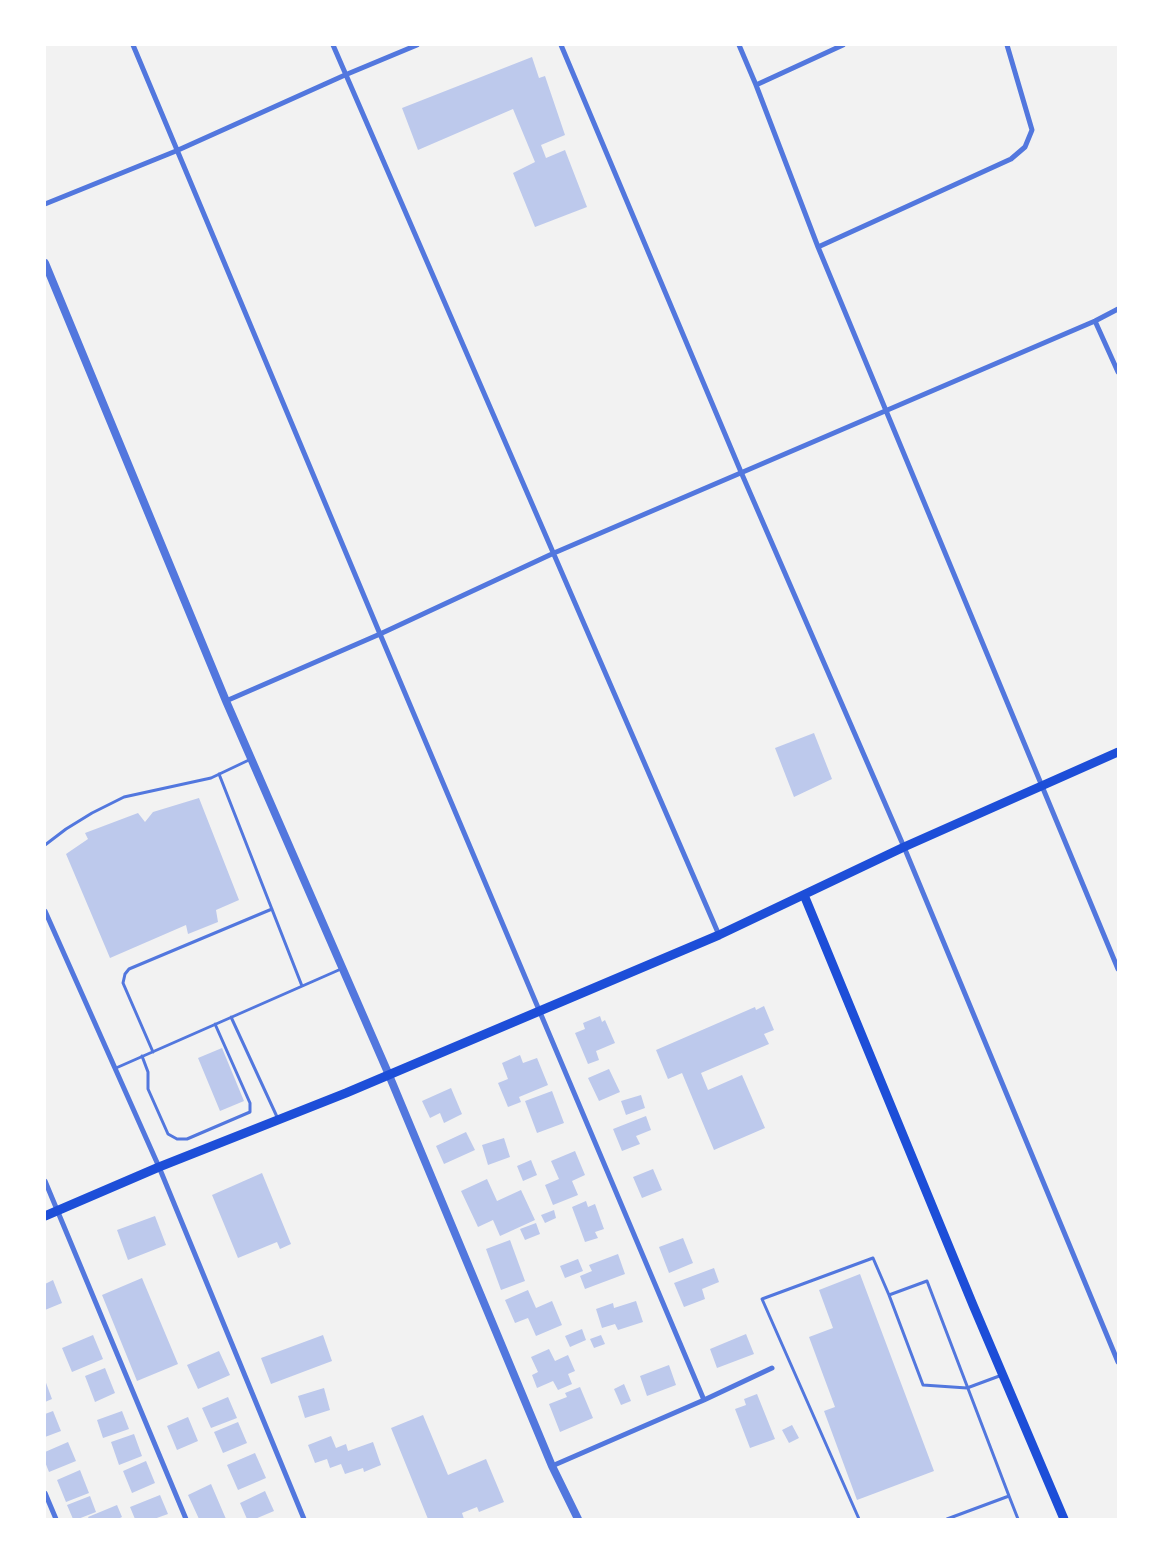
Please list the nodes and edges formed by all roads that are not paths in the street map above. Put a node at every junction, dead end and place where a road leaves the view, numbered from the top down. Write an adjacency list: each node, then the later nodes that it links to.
1 (133, 45): 10 (street)
2 (333, 45): 8 (street)
3 (417, 45): 8 (street)
4 (561, 45): 18 (street)
5 (738, 45): 9 (street)
6 (843, 45): 9 (street)
7 (1007, 45): 12 (street)
8 (345, 75): 10 (street); 19 (street)
9 (756, 85): 12 (street)
10 (176, 151): 11 (street); 20 (street)
11 (45, 204)
12 (818, 247): 17 (street)
13 (45, 263): 21 (street)
14 (1118, 309): 15 (street)
15 (1095, 321): 16 (street); 17 (street)
16 (1118, 372)
17 (886, 410): 18 (street); 25 (street)
18 (741, 472): 19 (street); 27 (street)
19 (554, 553): 20 (street); 31 (street)
20 (380, 634): 21 (street); 35 (street)
21 (226, 701): 23 (street)
22 (1118, 752): 25 (main road)
23 (251, 759): 24 (lane); 32 (street)
24 (219, 774): 26 (lane); 29 (lane)
25 (1042, 786): 27 (main road); 33 (street)
26 (45, 845)
27 (904, 847): 28 (main road); 48 (street)
28 (804, 895): 31 (main road); 50 (main road)
29 (272, 909): 34 (lane); 38 (lane)
30 (45, 911): 40 (street)
31 (719, 935): 35 (main road)
32 (342, 968): 34 (lane); 41 (street)
33 (1118, 969)
34 (302, 986): 36 (lane)
35 (540, 1011): 41 (main road); 52 (street)
36 (231, 1017): 37 (lane); 42 (lane)
37 (216, 1024): 38 (lane); 39 (lane)
38 (152, 1052): 39 (lane)
39 (142, 1056): 40 (lane)
40 (115, 1068): 43 (street)
41 (389, 1075): 42 (main road); 53 (street)
42 (278, 1120): 43 (main road)
43 (159, 1167): 45 (main road); 56 (street)
44 (45, 1181): 45 (street)
45 (58, 1211): 46 (main road); 58 (street)
46 (45, 1216)
47 (889, 1296): 51 (lane); 51 (lane); 61 (lane)
48 (1118, 1362)
49 (772, 1368): 52 (street)
50 (1003, 1375): 51 (lane); 64 (main road)
51 (967, 1388): 55 (lane)
52 (704, 1400): 53 (street)
53 (552, 1466): 60 (street)
54 (45, 1493): 57 (street)
55 (1009, 1496): 62 (lane); 63 (lane)
56 (304, 1518): 59 (street)
57 (56, 1519)
58 (186, 1519)
59 (297, 1519)
60 (578, 1519)
61 (860, 1519)
62 (947, 1519)
63 (1018, 1519)
64 (1064, 1519)

